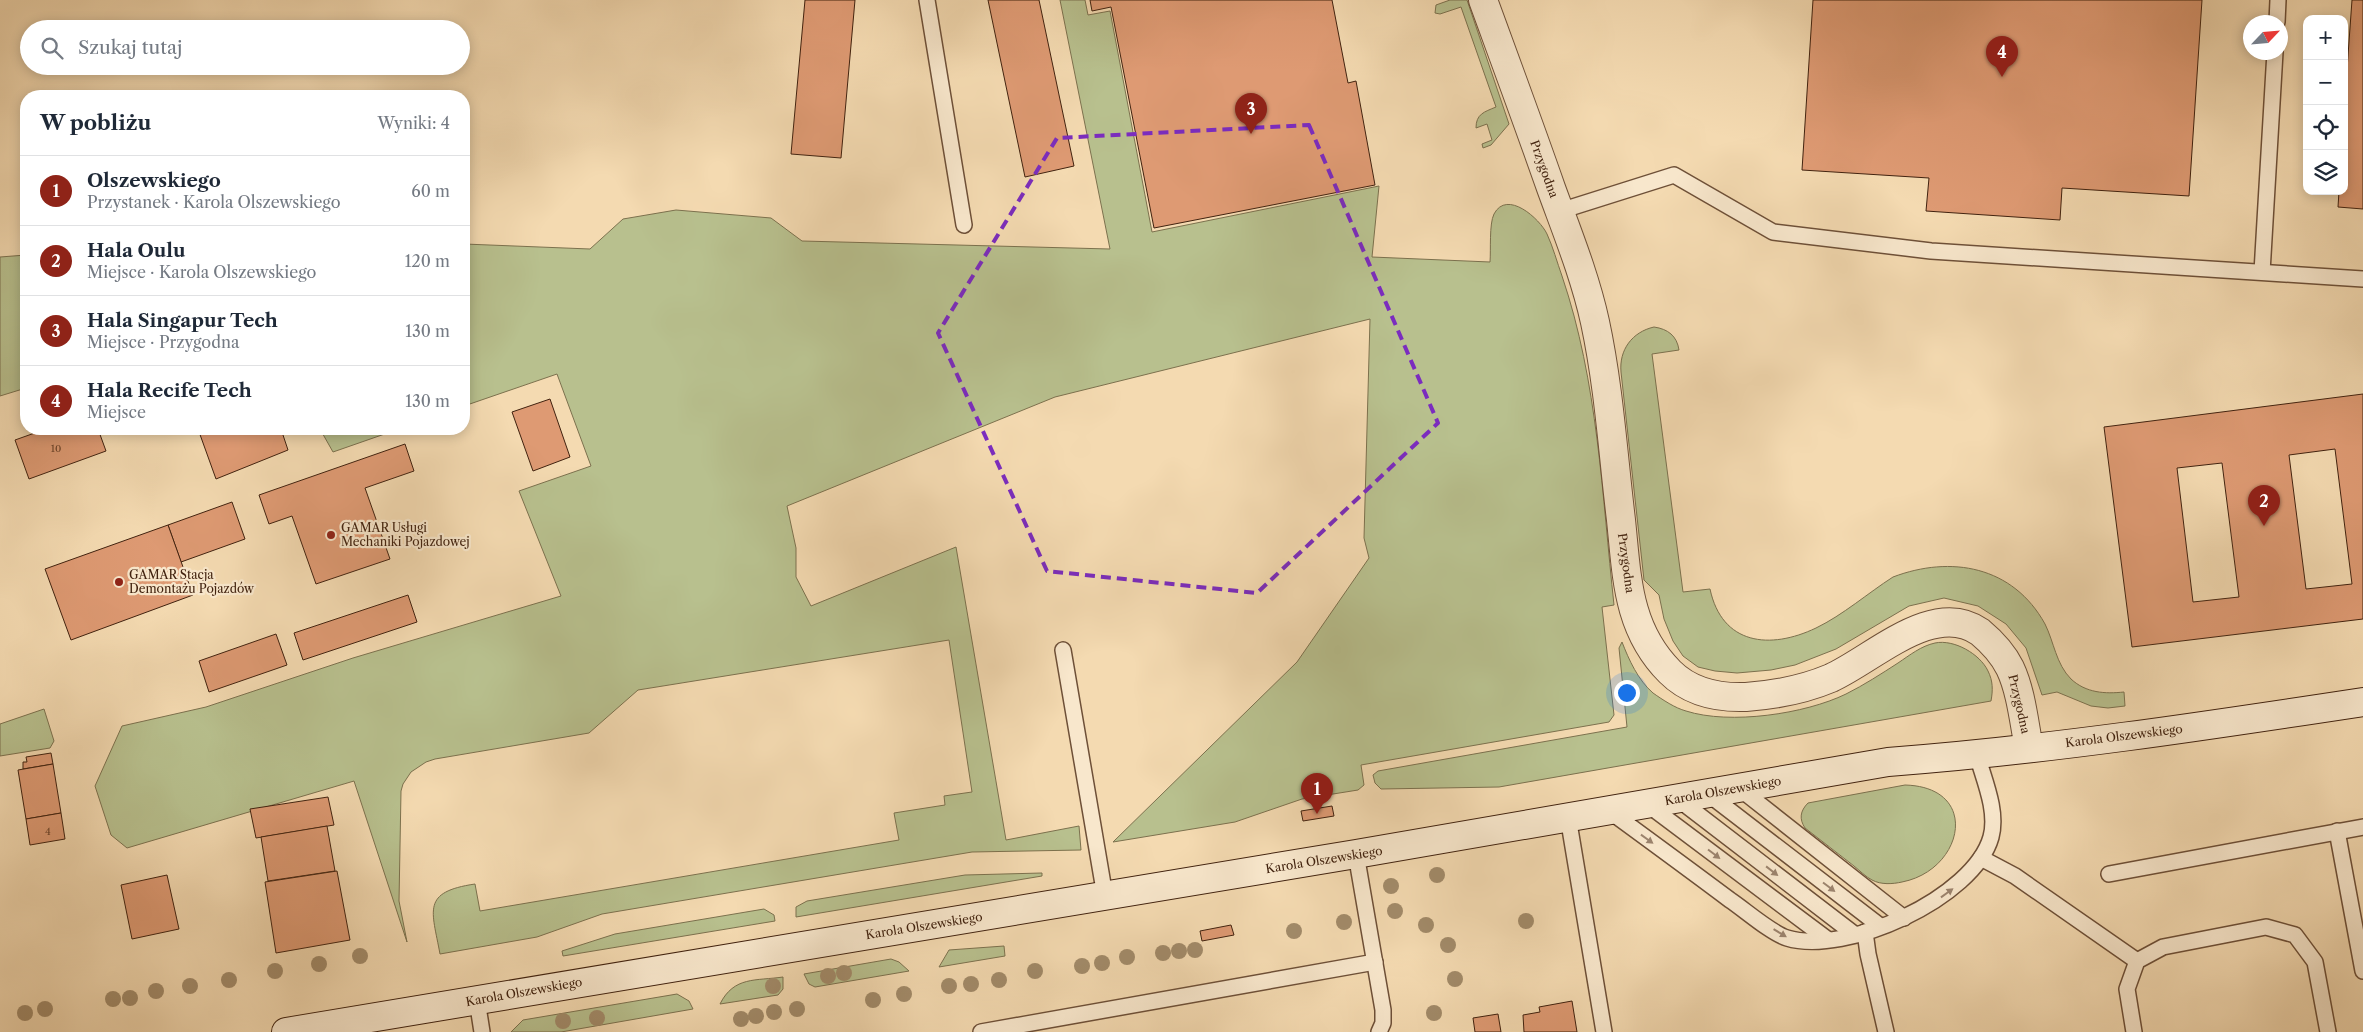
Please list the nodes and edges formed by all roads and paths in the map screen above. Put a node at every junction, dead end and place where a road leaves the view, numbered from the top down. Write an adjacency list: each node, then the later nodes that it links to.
1 (926, 0): 7 (lane)
2 (1483, 0): 6 (street, Przygodna)
3 (2278, 0): 4 (lane)
4 (2277, 15)
5 (2275, 60): 8 (lane)
6 (1560, 211): 8 (lane); 12 (street, Przygodna)
7 (964, 225)
8 (2262, 272): 9 (lane)
9 (2363, 279)
10 (1063, 650): 25 (lane)
11 (2363, 702): 12 (street, Karola Olszewskiego)
12 (2029, 748): 13 (street, Karola Olszewskiego)
13 (1977, 755): 14 (street, Karola Olszewskiego); 23 (lane)
14 (1739, 788): 15 (street, Karola Olszewskiego); 26 (lane)
15 (1707, 794): 16 (street, Karola Olszewskiego); 27 (lane, one-way to 27)
16 (1678, 799): 17 (street, Karola Olszewskiego); 28 (lane, one-way to 28)
17 (1647, 804): 18 (street, Karola Olszewskiego); 29 (lane, one-way to 29)
18 (1608, 810): 19 (street, Karola Olszewskiego); 29 (lane, one-way to 29)
19 (1568, 817): 22 (street, Karola Olszewskiego); 38 (lane)
20 (2363, 827): 21 (lane)
21 (2336, 832): 24 (lane); 32 (lane)
22 (1356, 854): 25 (street, Karola Olszewskiego); 31 (lane)
23 (1981, 858): 26 (lane, one-way to 23); 30 (lane)
24 (2109, 874)
25 (1105, 896): 33 (street, Karola Olszewskiego)
26 (1904, 918): 27 (lane)
27 (1880, 926): 28 (lane)
28 (1860, 933): 29 (lane); 39 (lane)
29 (1827, 939)
30 (2137, 961): 40 (lane); 41 (lane)
31 (1375, 962): 36 (lane); 37 (lane)
32 (2363, 971)
33 (476, 1000): 34 (street, Karola Olszewskiego); 35 (lane)
34 (286, 1032)
35 (482, 1032)
36 (981, 1032)
37 (1379, 1032)
38 (1604, 1032)
39 (1886, 1032)
40 (2134, 1032)
41 (2328, 1032)

